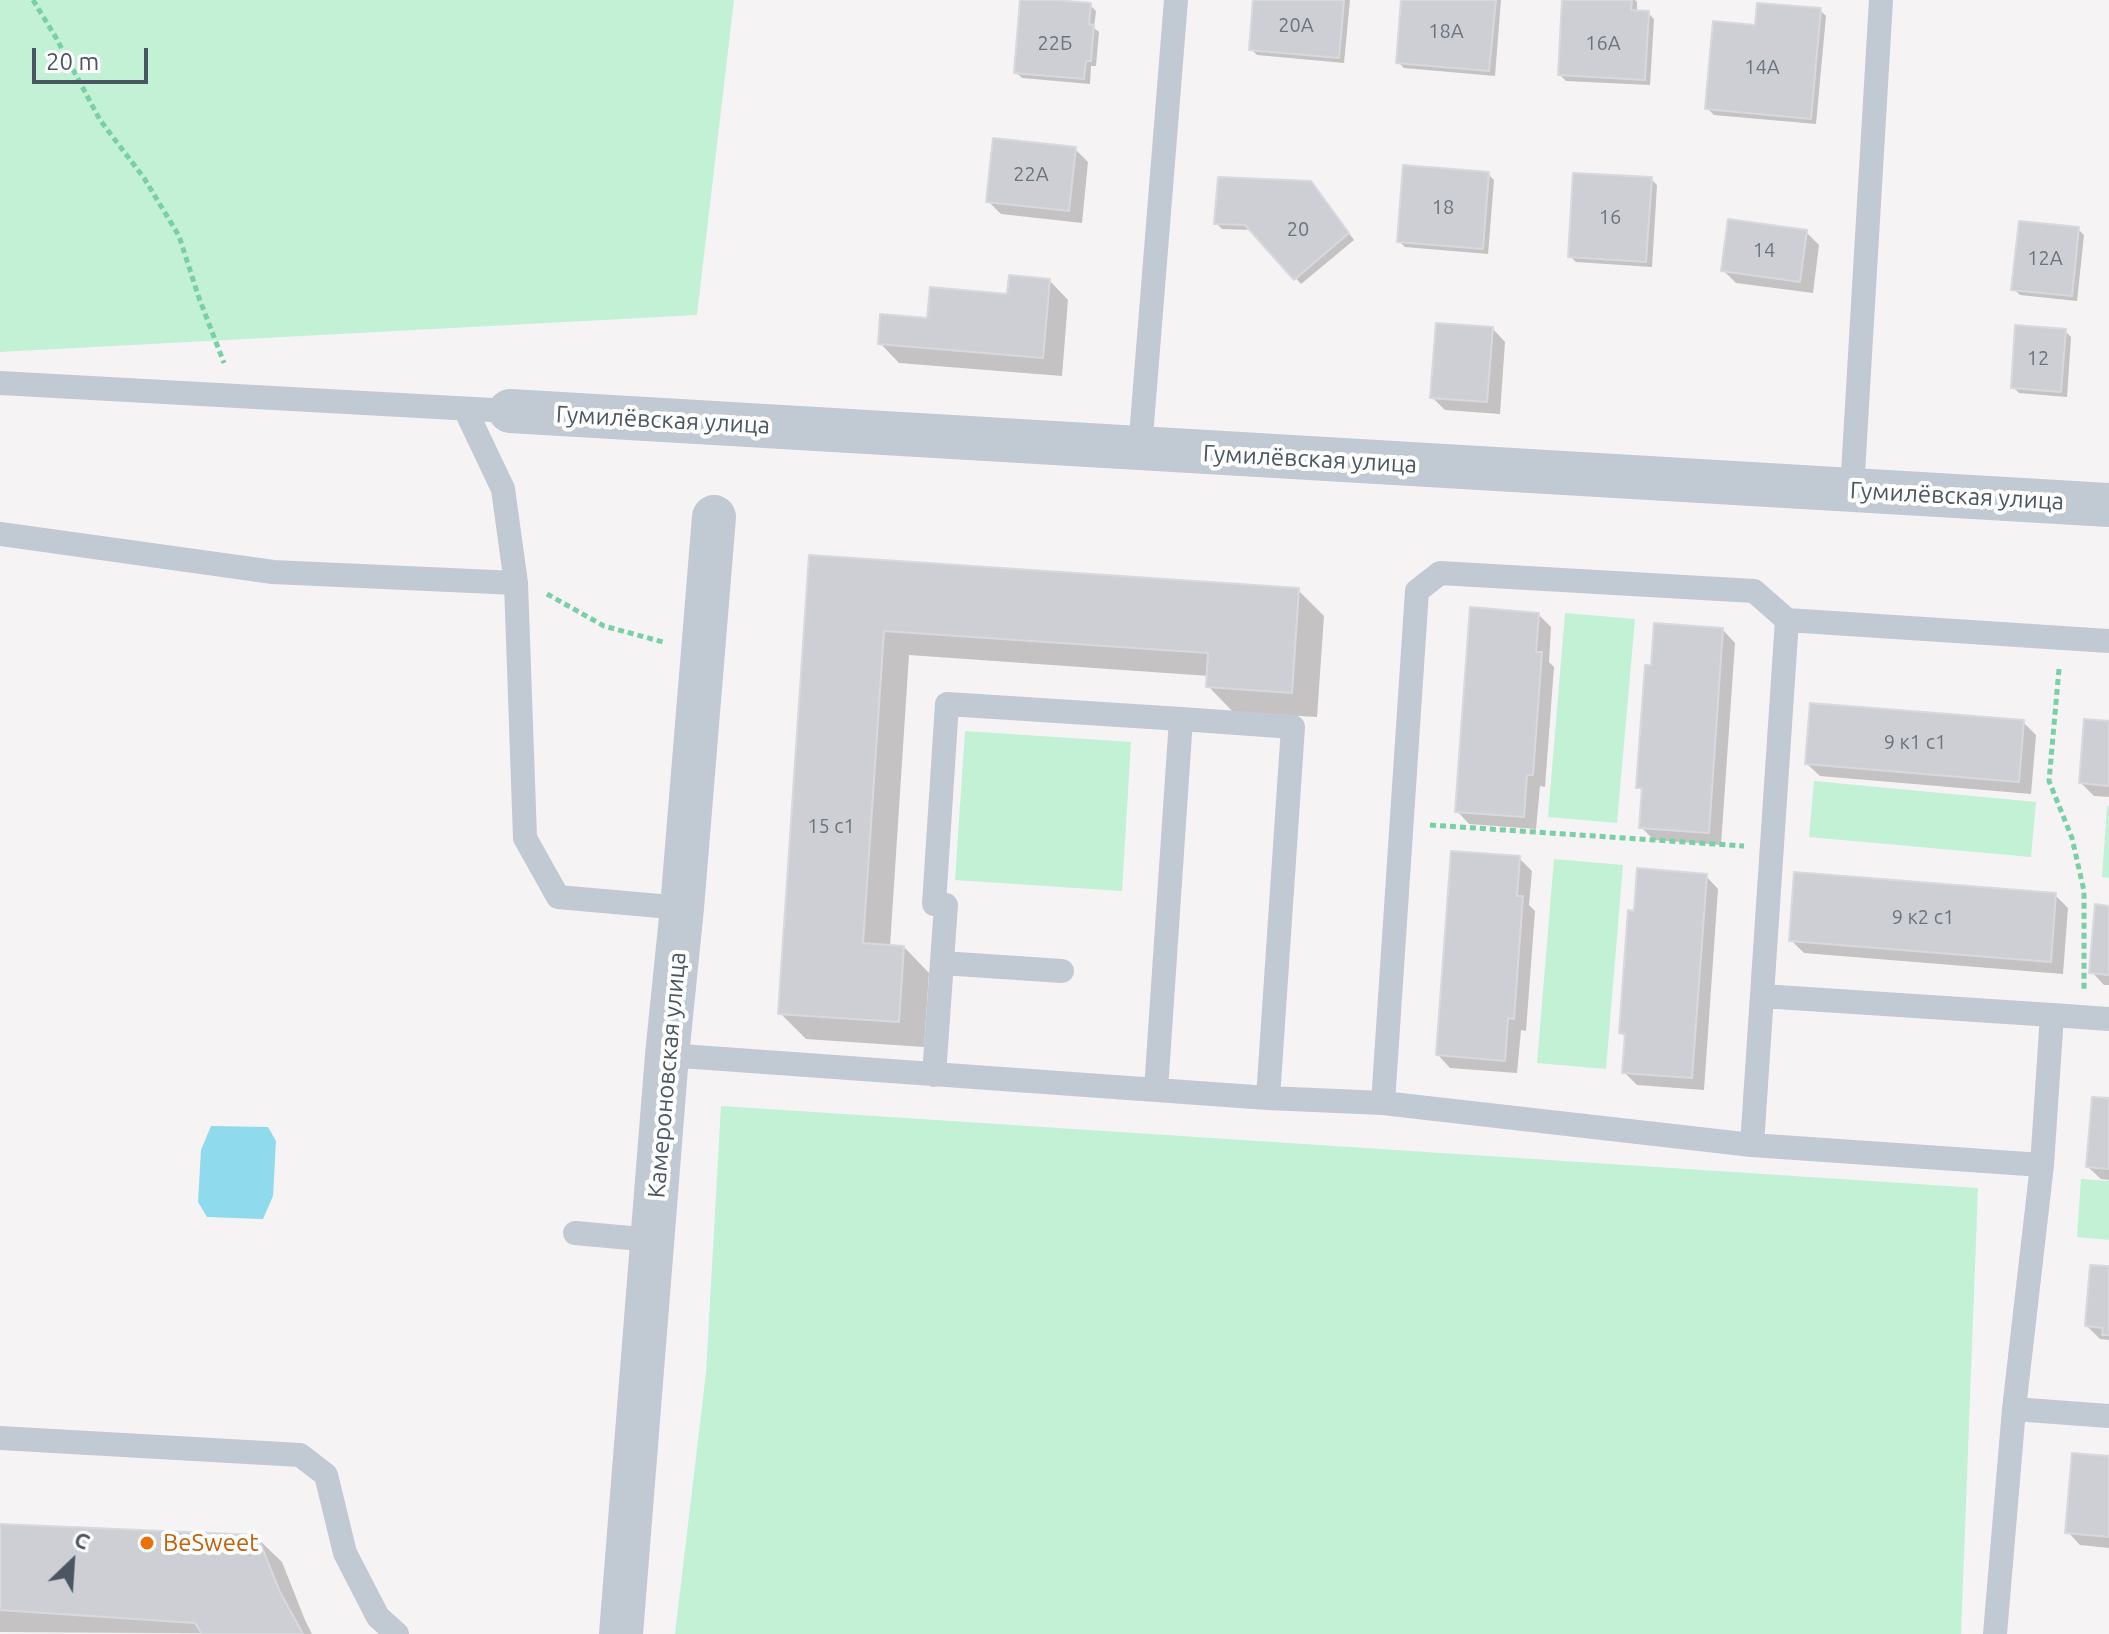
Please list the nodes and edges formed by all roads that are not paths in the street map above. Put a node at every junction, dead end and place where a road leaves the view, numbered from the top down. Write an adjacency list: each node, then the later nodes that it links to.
1 (1176, 0): 6 (lane)
2 (1881, 0): 7 (lane)
3 (0, 383): 4 (lane)
4 (465, 409): 5 (lane); 11 (lane)
5 (510, 411): 6 (street, Гумилёвская улица)
6 (1140, 449): 7 (street, Гумилёвская улица)
7 (1852, 490): 8 (street, Гумилёвская улица)
8 (2109, 505)
9 (714, 517): 15 (street, Камероновская улица)
10 (0, 534): 11 (lane)
11 (516, 583): 15 (lane)
12 (1787, 620): 13 (lane); 18 (lane); 25 (lane)
13 (2109, 641)
14 (1181, 719): 16 (lane); 23 (lane); 24 (lane)
15 (682, 908): 21 (street, Камероновская улица)
16 (942, 963): 17 (lane); 22 (lane)
17 (1062, 971)
18 (1762, 996): 19 (lane); 26 (lane)
19 (2052, 1015): 20 (lane); 27 (lane)
20 (2109, 1019)
21 (667, 1055): 22 (lane); 29 (street, Камероновская улица)
22 (934, 1075): 23 (lane)
23 (1156, 1090): 24 (lane)
24 (1268, 1098): 25 (lane)
25 (1383, 1103): 26 (lane)
26 (1752, 1145): 27 (lane)
27 (2042, 1165): 30 (lane)
28 (575, 1233): 29 (lane)
29 (652, 1240): 34 (street, Камероновская улица)
30 (2014, 1409): 31 (lane); 35 (lane)
31 (2109, 1416)
32 (0, 1438): 33 (lane)
33 (397, 1634)
34 (621, 1634)
35 (1995, 1634)

